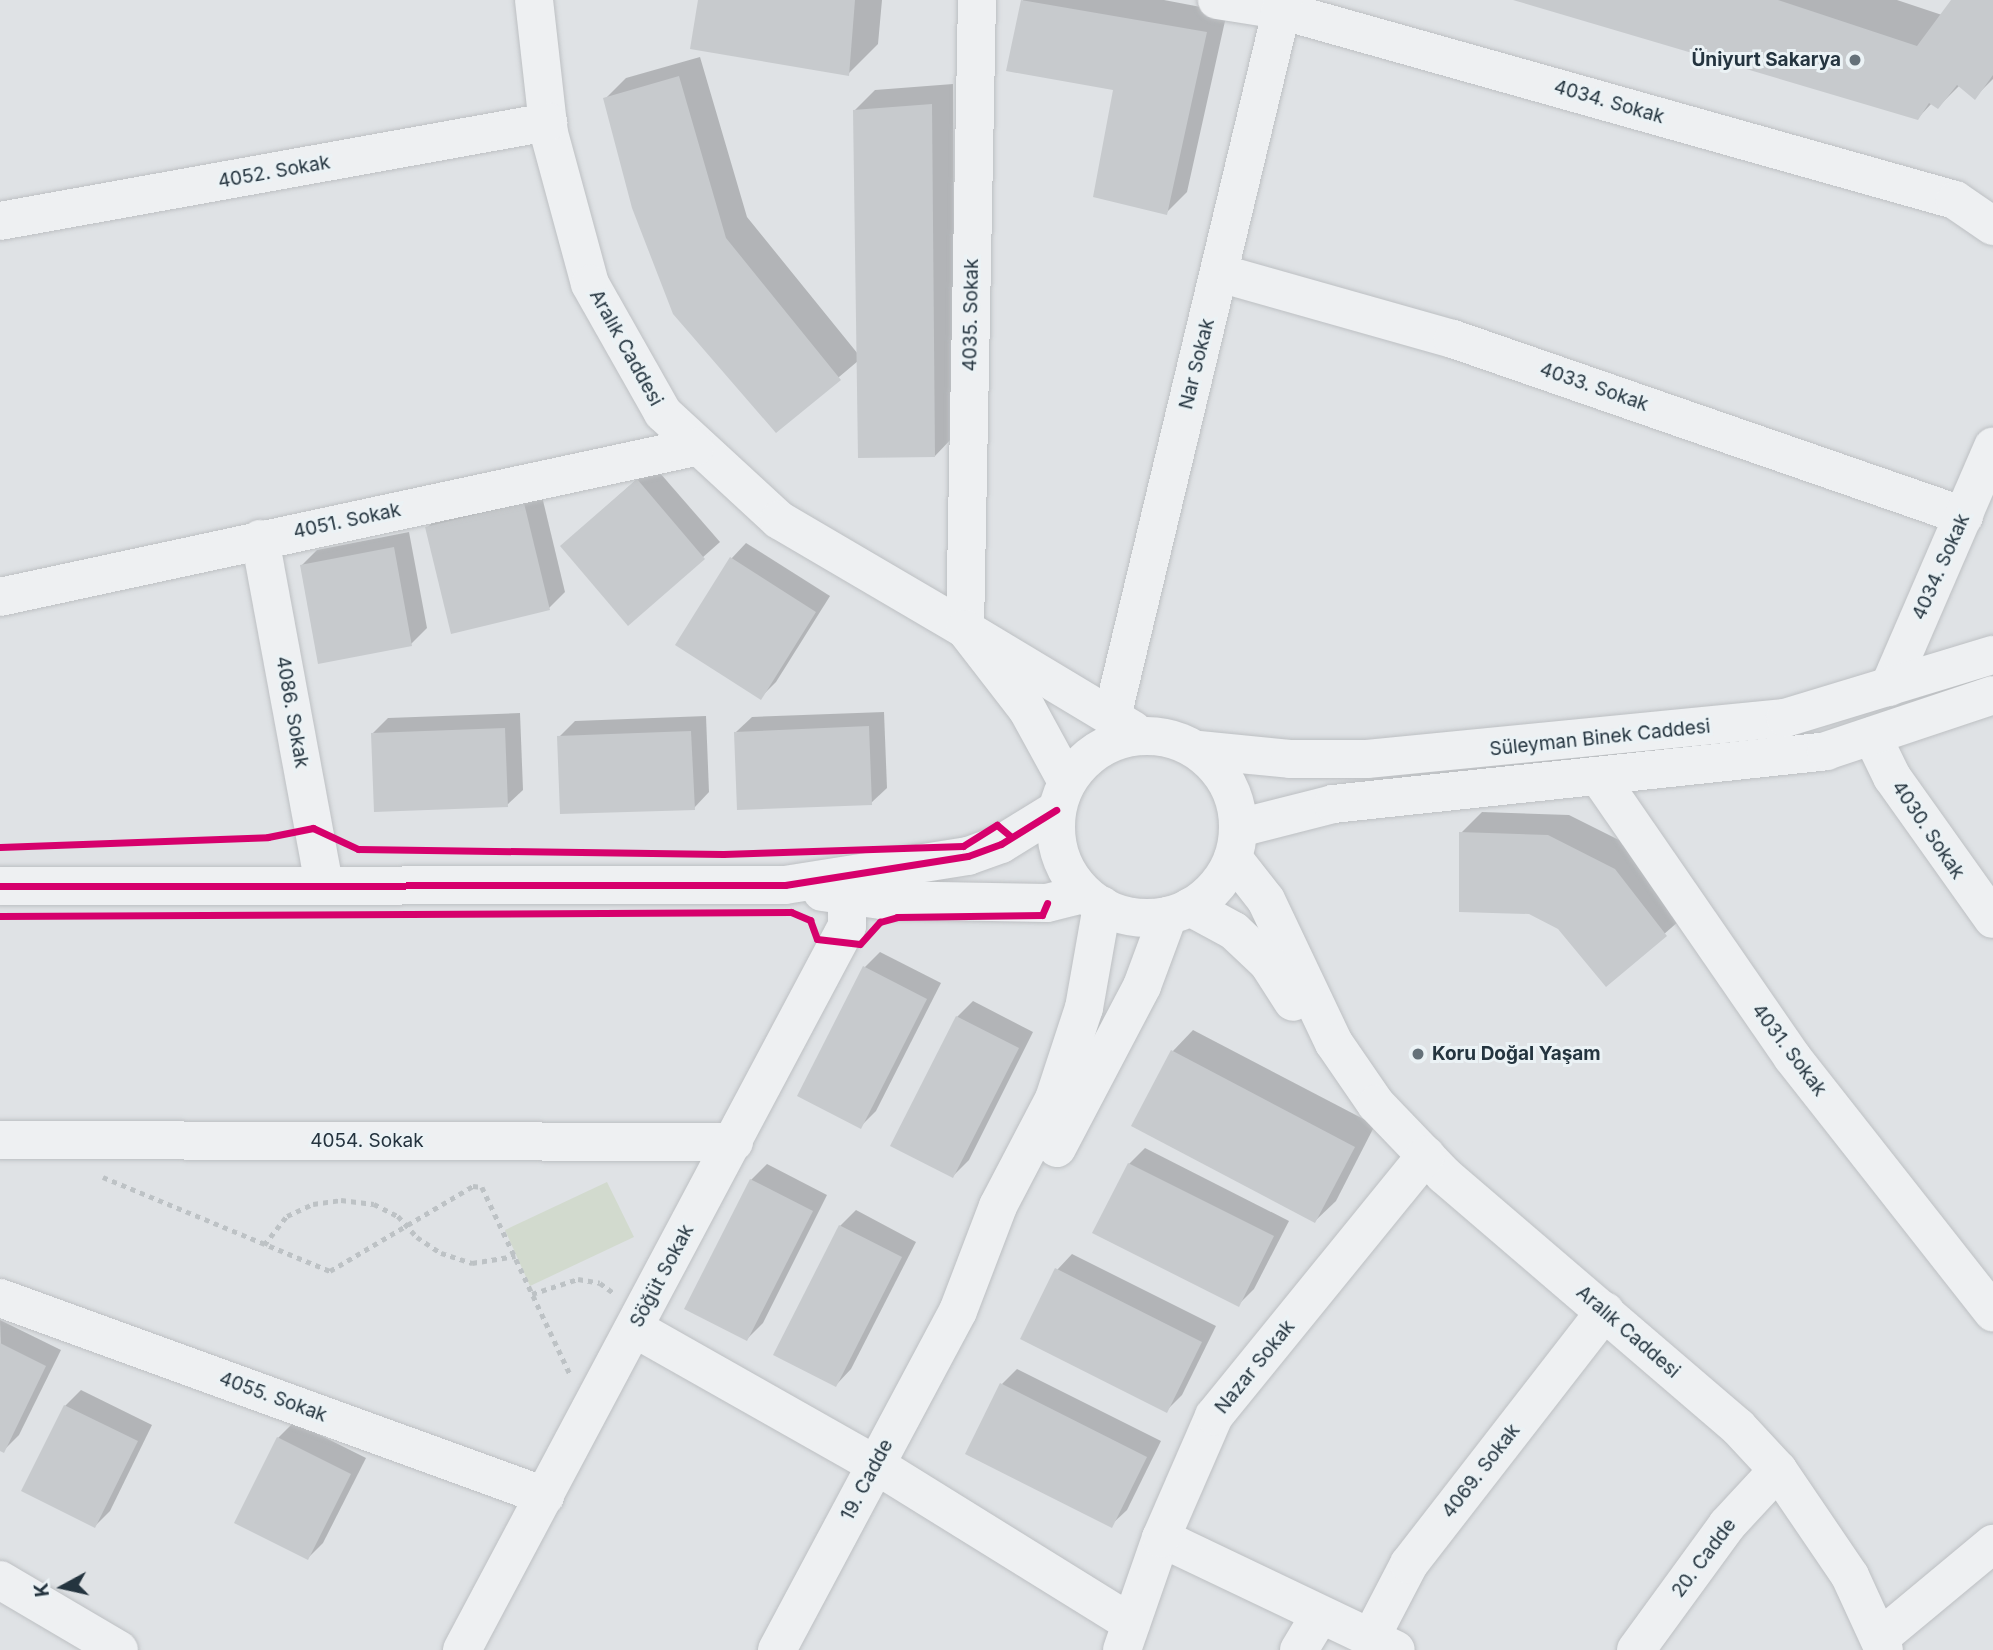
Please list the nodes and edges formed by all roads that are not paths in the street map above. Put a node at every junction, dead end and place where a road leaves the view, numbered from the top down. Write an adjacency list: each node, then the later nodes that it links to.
1 (534, 0): 5 (street, Aralık Caddesi)
2 (977, 0): 14 (street, 4035. Sokak)
3 (1217, 0): 4 (street, 4034. Sokak)
4 (1282, 5): 7 (street, 4034. Sokak); 8 (street, Nar Sokak)
5 (548, 122): 6 (street, 4052. Sokak); 9 (street, Aralık Caddesi)
6 (0, 221)
7 (1993, 226)
8 (1219, 273): 11 (street, 4033. Sokak); 18 (street, Nar Sokak)
9 (695, 447): 12 (street, 4051. Sokak); 14 (street, Aralık Caddesi)
10 (1993, 447): 11 (street, 4034. Sokak)
11 (1964, 516): 16 (street, 4034. Sokak)
12 (260, 539): 13 (street, 4051. Sokak); 24 (street, 4086. Sokak)
13 (0, 597)
14 (965, 629): 18 (street, Aralık Caddesi); 22 (street)
15 (1993, 655): 16 (street, Süleyman Binek Caddesi)
16 (1889, 687): 20 (street, Süleyman Binek Caddesi)
17 (1993, 695): 19 (street, Süleyman Binek Caddesi)
18 (1126, 726): 20 (street); 22 (street)
19 (1872, 736): 21 (street, Süleyman Binek Caddesi); 30 (street, 4030. Sokak)
20 (1199, 750): 23 (street)
21 (1599, 777): 23 (street, Süleyman Binek Caddesi); 38 (street, 4031. Sokak)
22 (1062, 796): 25 (street); 28 (street)
23 (1236, 843): 29 (street); 31 (street, Aralık Caddesi)
24 (324, 885): 25 (street); 26 (street)
25 (785, 885): 27 (street)
26 (0, 886)
27 (847, 897): 28 (street); 33 (street, Söğüt Sokak)
28 (1093, 900): 29 (street); 36 (street)
29 (1179, 912): 31 (street, Aralık Caddesi); 36 (street)
30 (1993, 919)
31 (1334, 1043): 34 (street, Aralık Caddesi)
32 (0, 1140): 33 (street, 4054. Sokak)
33 (734, 1142): 39 (street, Söğüt Sokak)
34 (1426, 1155): 37 (street, Aralık Caddesi); 43 (street, Nazar Sokak)
35 (0, 1297): 42 (street, 4055. Sokak)
36 (958, 1311): 40 (street, 19. Cadde)
37 (1605, 1311): 41 (street, Aralık Caddesi); 49 (street, 4069. Sokak)
38 (1993, 1312)
39 (629, 1314): 40 (street); 42 (street, Söğüt Sokak)
40 (876, 1465): 47 (street); 52 (street, 19. Cadde)
41 (1778, 1470): 48 (street, Aralık Caddesi); 54 (street, 20. Cadde)
42 (545, 1496): 51 (street, Söğüt Sokak)
43 (1161, 1538): 46 (street); 47 (street, Nazar Sokak)
44 (1993, 1544): 48 (street)
45 (0, 1580): 50 (street)
46 (1319, 1617): 49 (street); 53 (street)
47 (1126, 1637)
48 (1882, 1643)
49 (1383, 1644)
50 (119, 1650)
51 (461, 1650)
52 (777, 1650)
53 (1299, 1650)
54 (1636, 1650)

